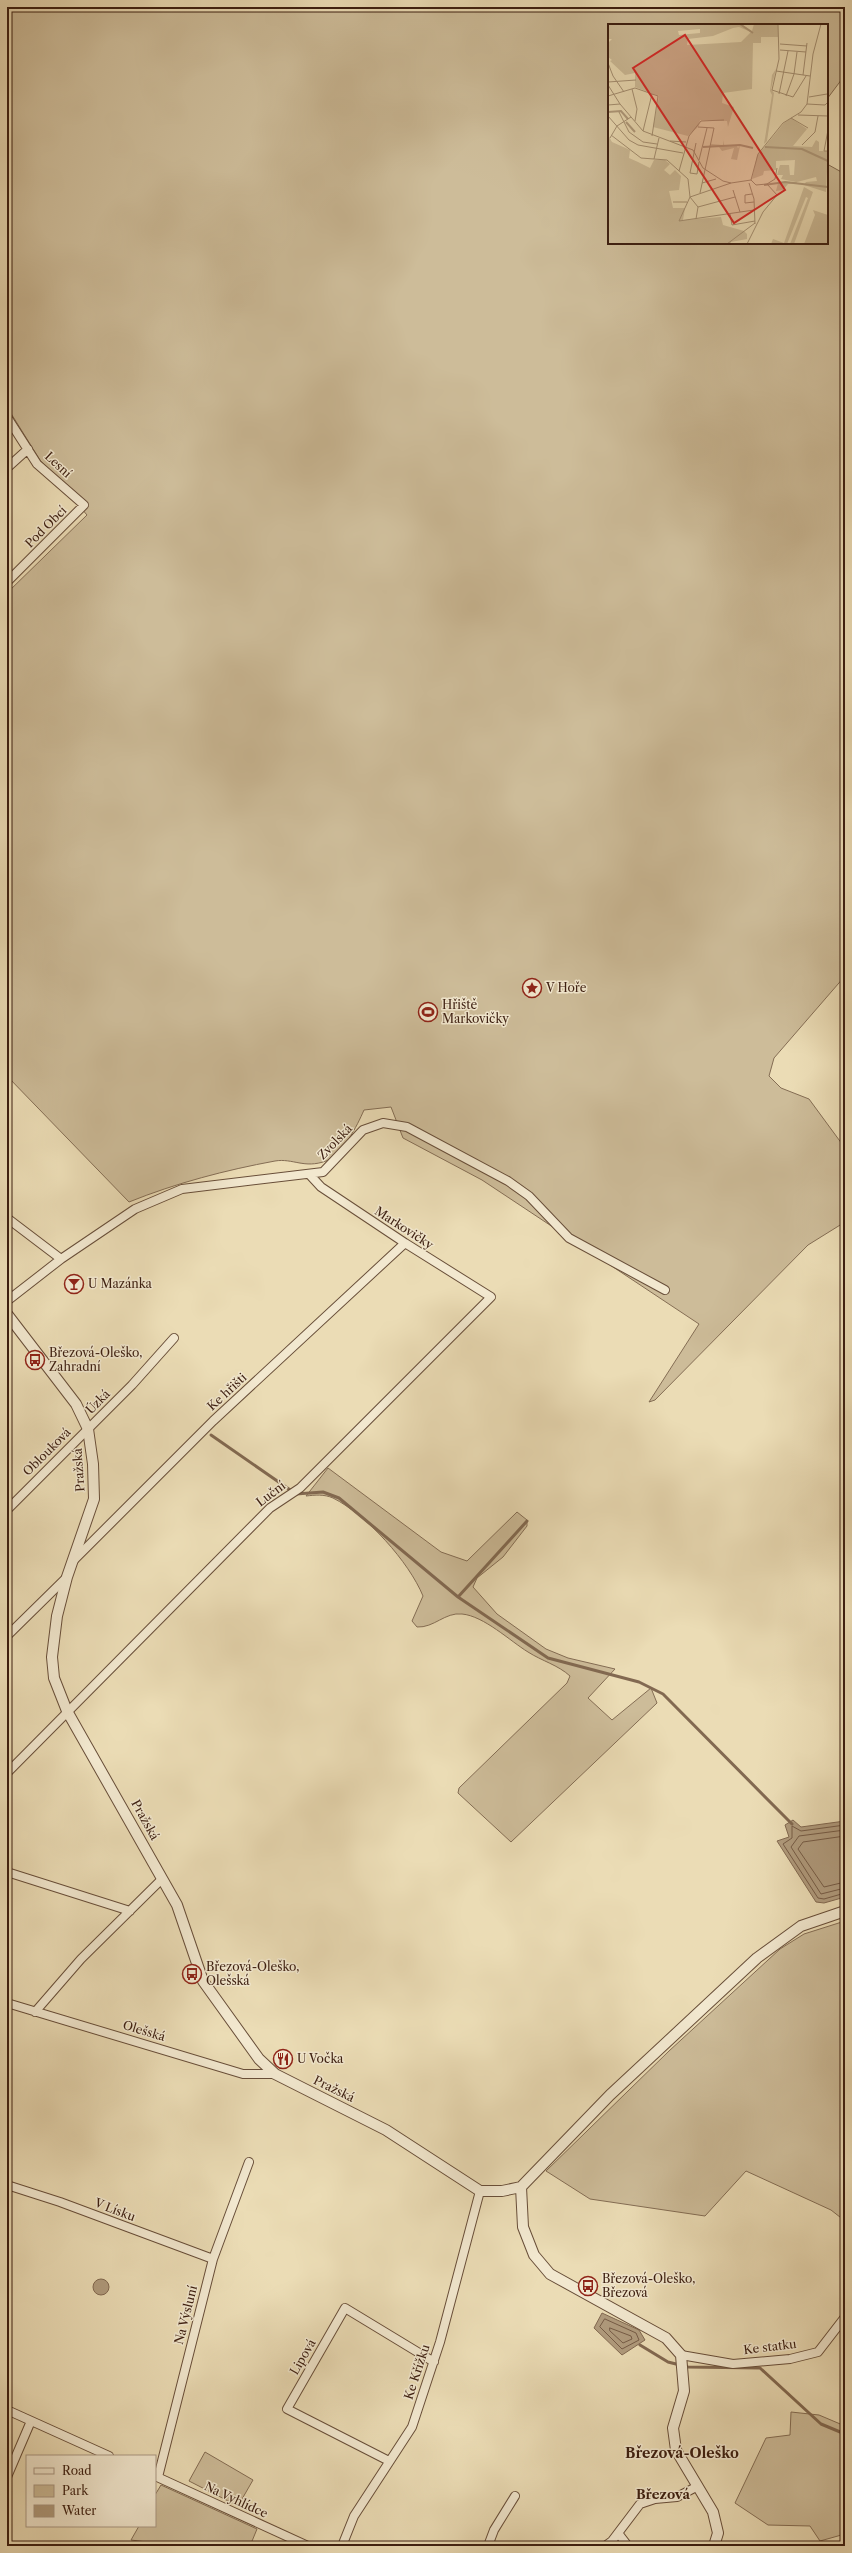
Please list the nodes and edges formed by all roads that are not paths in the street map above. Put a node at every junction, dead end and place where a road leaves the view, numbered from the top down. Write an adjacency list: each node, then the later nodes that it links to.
1 (7, 417): 2 (street, Lesní)
2 (28, 449): 3 (street); 4 (street, Lesní)
3 (7, 468)
4 (84, 505): 5 (street, Pod Obcí)
5 (7, 582)
6 (309, 1174): 8 (street, Markovičky); 9 (street, Zvolská); 10 (street, Zvolská)
7 (7, 1218): 9 (street)
8 (405, 1243): 11 (street, Markovičky); 17 (street, Ke hřišti)
9 (61, 1259): 12 (street, Zvolská)
10 (665, 1290)
11 (491, 1297): 20 (street, Luční)
12 (7, 1301)
13 (7, 1314): 15 (street, Pražská)
14 (174, 1338): 15 (street, Úzká)
15 (88, 1429): 16 (street, Oblouková); 17 (street, Pražská)
16 (7, 1510)
17 (71, 1564): 18 (street, Pražská)
18 (67, 1577): 19 (street); 20 (street, Pražská)
19 (7, 1636)
20 (67, 1711): 21 (street, Luční); 23 (street, Pražská)
21 (7, 1773)
22 (7, 1872): 24 (street)
23 (162, 1879): 24 (street); 28 (street, Pražská)
24 (130, 1911): 27 (street)
25 (845, 1911): 31 (street)
26 (7, 2004): 27 (street, Olešská)
27 (35, 2012): 28 (street, Olešská)
28 (275, 2074): 32 (street, Pražská)
29 (249, 2162): 33 (street, Na Výsluní)
30 (7, 2185): 33 (street, V Lísku)
31 (521, 2187): 32 (street); 35 (street)
32 (480, 2191): 36 (street, Ke Křížku)
33 (213, 2260): 42 (street, Na Výsluní)
34 (845, 2317): 35 (street, Ke statku)
35 (681, 2355): 43 (street)
36 (434, 2362): 40 (street, Ke Křížku); 40 (street, Lipová)
37 (7, 2410): 38 (street)
38 (31, 2421): 39 (street); 41 (street)
39 (108, 2455)
40 (389, 2461): 47 (street, Ke Křížku)
41 (7, 2477)
42 (157, 2477): 46 (street, Na Vyhlídce)
43 (698, 2486): 45 (street); 51 (street)
44 (516, 2496): 48 (street)
45 (618, 2533): 49 (street); 50 (street)
46 (308, 2546)
47 (342, 2546)
48 (488, 2546)
49 (605, 2546)
50 (628, 2546)
51 (714, 2546)

